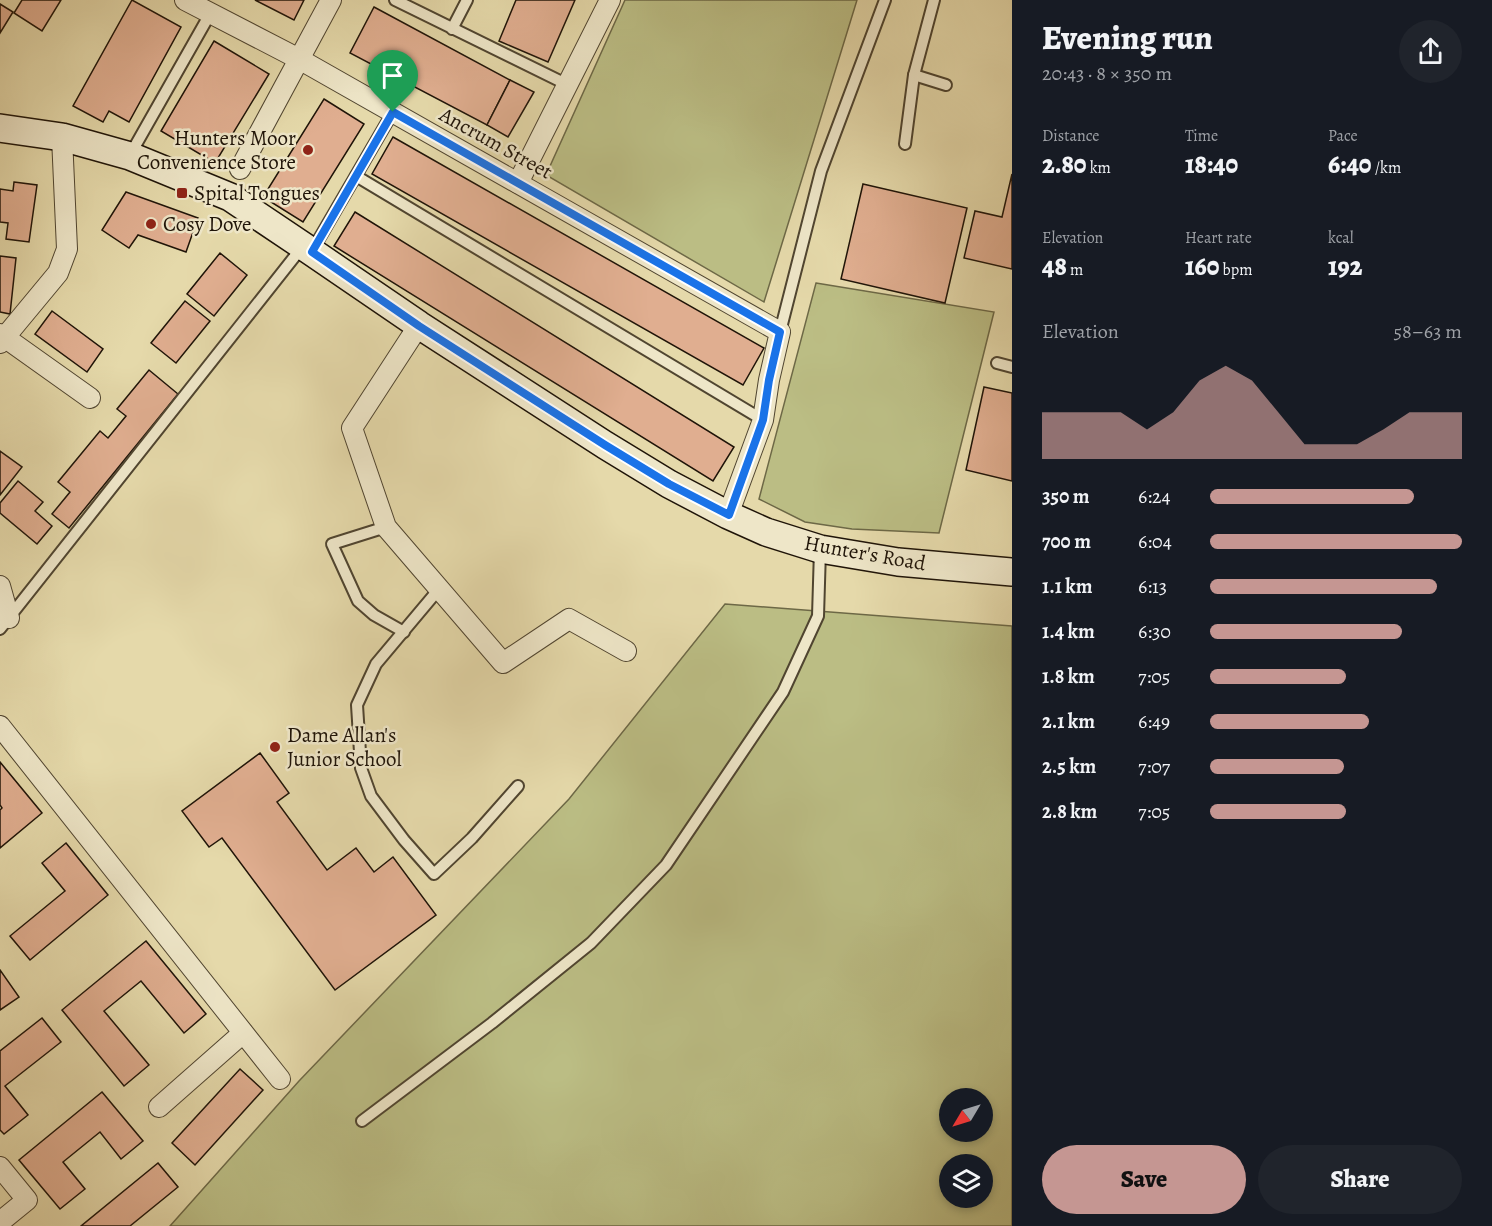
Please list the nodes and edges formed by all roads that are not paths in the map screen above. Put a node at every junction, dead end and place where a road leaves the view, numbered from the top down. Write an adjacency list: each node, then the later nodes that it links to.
1 (185, 0): 8 (street, Ancrum Street)
2 (332, 0): 10 (street)
3 (395, 0): 9 (lane)
4 (467, 0): 9 (lane)
5 (610, 0): 12 (street)
6 (885, 0): 24 (lane)
7 (934, 0): 11 (lane)
8 (210, 14): 10 (street, Ancrum Street); 18 (lane)
9 (452, 29): 12 (lane)
10 (299, 59): 14 (street, Ancrum Street); 19 (street)
11 (914, 75): 13 (lane); 17 (lane)
12 (568, 85): 21 (street)
13 (946, 85)
14 (393, 112): 20 (lane); 21 (street, Ancrum Street)
15 (0, 128): 16 (street, Hunter's Road)
16 (62, 137): 18 (street, Hunter's Road); 25 (street)
17 (905, 144)
18 (130, 156): 22 (street, Hunter's Road)
19 (240, 169)
20 (356, 176): 22 (lane); 29 (lane)
21 (518, 183): 24 (street, Ancrum Street)
22 (308, 249): 23 (street, Hunter's Road); 36 (lane)
23 (419, 326): 30 (street, Hunter's Road); 31 (street)
24 (780, 332): 29 (street)
25 (2, 338): 28 (street)
26 (997, 363): 27 (lane)
27 (1012, 367)
28 (90, 398)
29 (763, 420): 30 (street)
30 (729, 515): 32 (street, Hunter's Road)
31 (386, 527): 35 (street); 37 (lane)
32 (820, 549): 33 (street, Hunter's Road); 44 (lane)
33 (1012, 572)
34 (0, 586): 36 (street)
35 (439, 589): 37 (lane); 38 (street)
36 (4, 624)
37 (404, 632): 40 (lane)
38 (626, 651)
39 (0, 726): 41 (street)
40 (518, 786)
41 (243, 1033): 42 (street); 43 (street)
42 (280, 1079)
43 (159, 1107)
44 (362, 1121)
45 (0, 1167): 46 (street)
46 (0, 1222)

